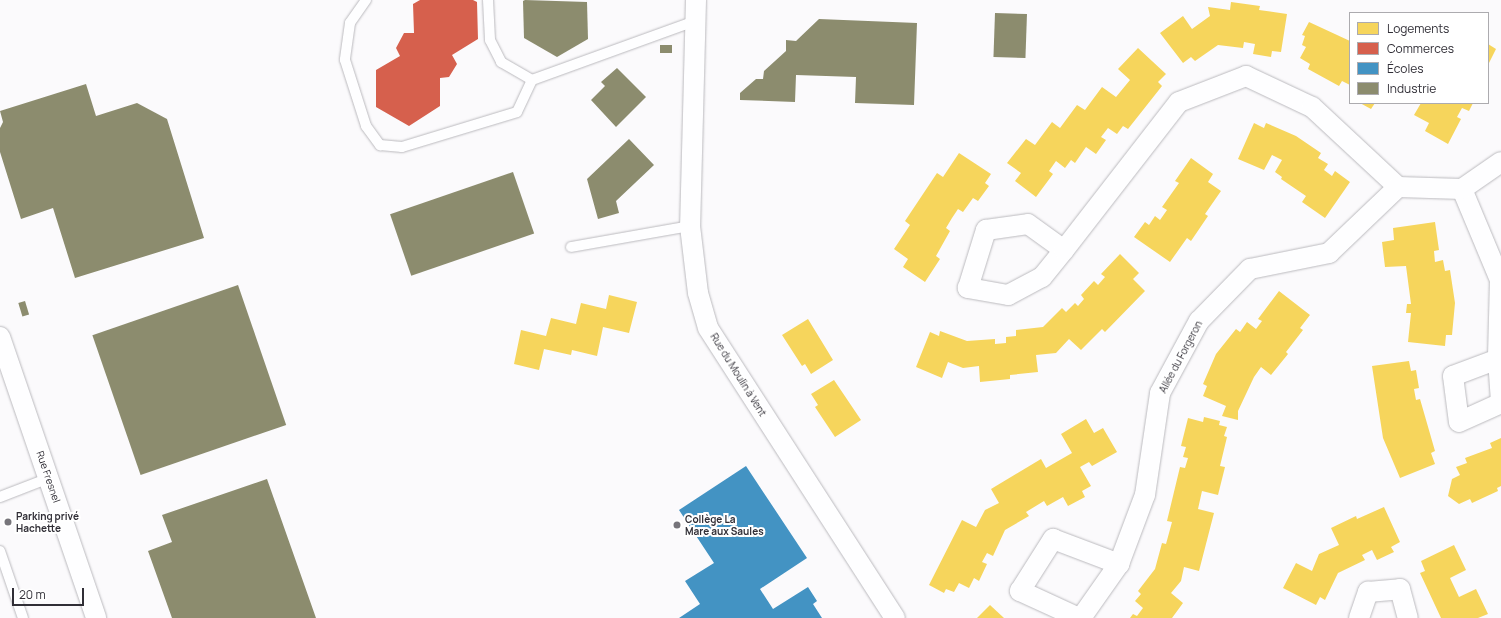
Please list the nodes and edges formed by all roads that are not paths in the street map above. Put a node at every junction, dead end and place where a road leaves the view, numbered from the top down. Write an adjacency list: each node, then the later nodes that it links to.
1 (366, 0): 5 (lane)
2 (488, 0): 5 (lane)
3 (696, 0): 4 (street, Rue du Moulin à Vent)
4 (695, 21): 5 (lane); 9 (street, Rue du Moulin à Vent)
5 (532, 80)
6 (1501, 162): 8 (street)
7 (1398, 186): 8 (street); 11 (street); 19 (street, Allée du Forgeron)
8 (1462, 189): 13 (street)
9 (690, 226): 10 (lane); 22 (street, Rue du Moulin à Vent)
10 (571, 247)
11 (1064, 250): 11 (street)
12 (0, 337): 16 (street, Rue Fresnel)
13 (1498, 359): 14 (street); 15 (street)
14 (1501, 398)
15 (1501, 403)
16 (49, 478): 17 (lane); 21 (street, Rue Fresnel)
17 (0, 497)
18 (0, 551): 20 (lane)
19 (1119, 564): 23 (street, Allée du Forgeron); 23 (street, Allée du Forgeron)
20 (23, 618)
21 (96, 618)
22 (894, 618)
23 (1080, 618)
24 (1359, 618): 25 (street)
25 (1408, 618)

